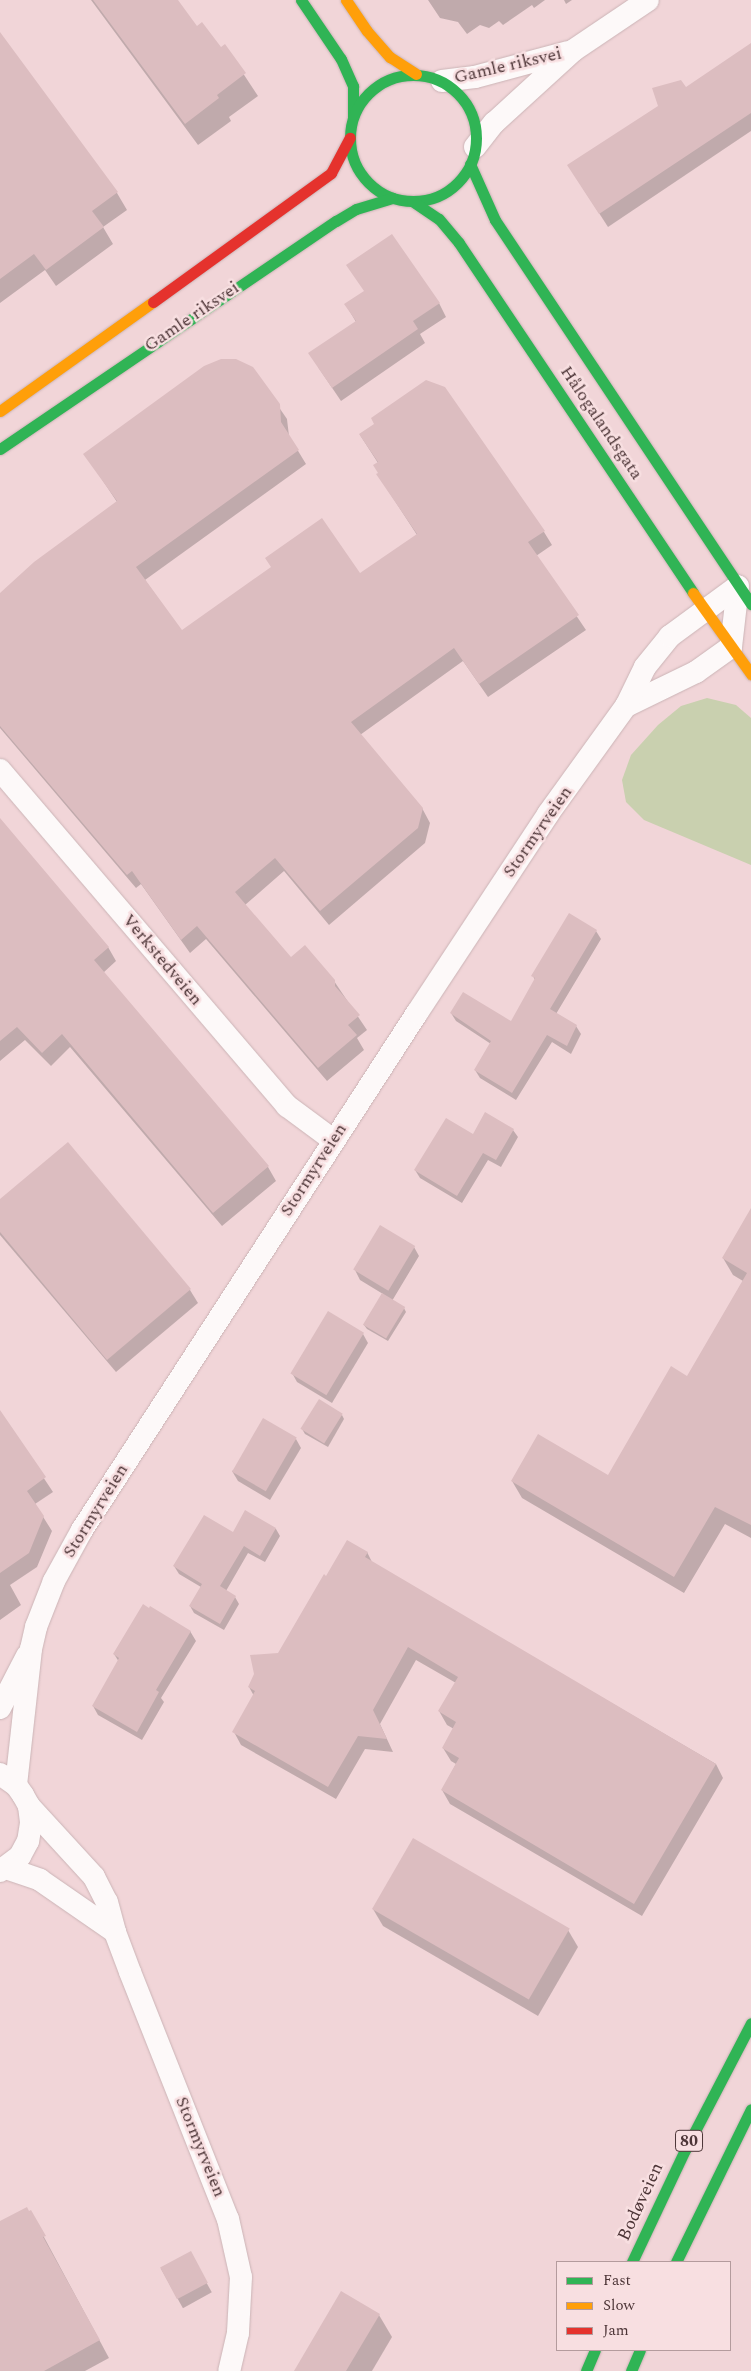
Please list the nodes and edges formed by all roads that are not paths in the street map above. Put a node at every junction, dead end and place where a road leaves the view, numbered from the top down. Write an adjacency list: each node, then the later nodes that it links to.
1 (301, 0): 7 (main road, Hålogalandsgata)
2 (346, 0): 5 (main road, Hålogalandsgata)
3 (648, 0): 4 (street, Gamle riksvei)
4 (574, 50): 6 (street, Gamle riksvei); 9 (street, Gamle riksvei)
5 (416, 74): 6 (main road, Hålogalandsgata); 7 (main road, Hålogalandsgata)
6 (442, 81): 9 (main road, Hålogalandsgata)
7 (353, 116): 8 (main road, Hålogalandsgata)
8 (350, 138): 10 (main road, Hålogalandsgata); 12 (main road, Gamle riksvei)
9 (473, 156): 11 (main road, Hålogalandsgata); 14 (main road, Hålogalandsgata)
10 (392, 198): 11 (main road, Hålogalandsgata); 13 (main road, Gamle riksvei)
11 (412, 201): 16 (main road, Hålogalandsgata)
12 (0, 411)
13 (0, 449)
14 (738, 586): 15 (main road, Hålogalandsgata); 16 (street, Stormyrveien); 17 (street)
15 (751, 604)
16 (704, 609): 17 (main road, Hålogalandsgata); 19 (street, Stormyrveien)
17 (731, 647): 18 (main road, Hålogalandsgata); 19 (street, Stormyrveien)
18 (751, 674)
19 (626, 706): 21 (street, Stormyrveien)
20 (0, 770): 21 (street, Verkstedveien)
21 (333, 1140): 22 (street, Stormyrveien)
22 (31, 1649): 23 (street, Stormyrveien); 24 (street, Stormyrveien)
23 (0, 1708)
24 (8, 1780): 25 (street, Stormyrveien)
25 (29, 1806): 26 (street); 27 (street, Stormyrveien)
26 (3, 1870): 27 (street)
27 (115, 1932): 34 (street, Stormyrveien)
28 (751, 2023): 30 (main road, Bodøveien / 80)
29 (751, 2109): 31 (main road, 80)
30 (632, 2261)
31 (676, 2261)
32 (594, 2351): 35 (main road)
33 (640, 2351): 36 (main road)
34 (229, 2371)
35 (586, 2371)
36 (631, 2371)

